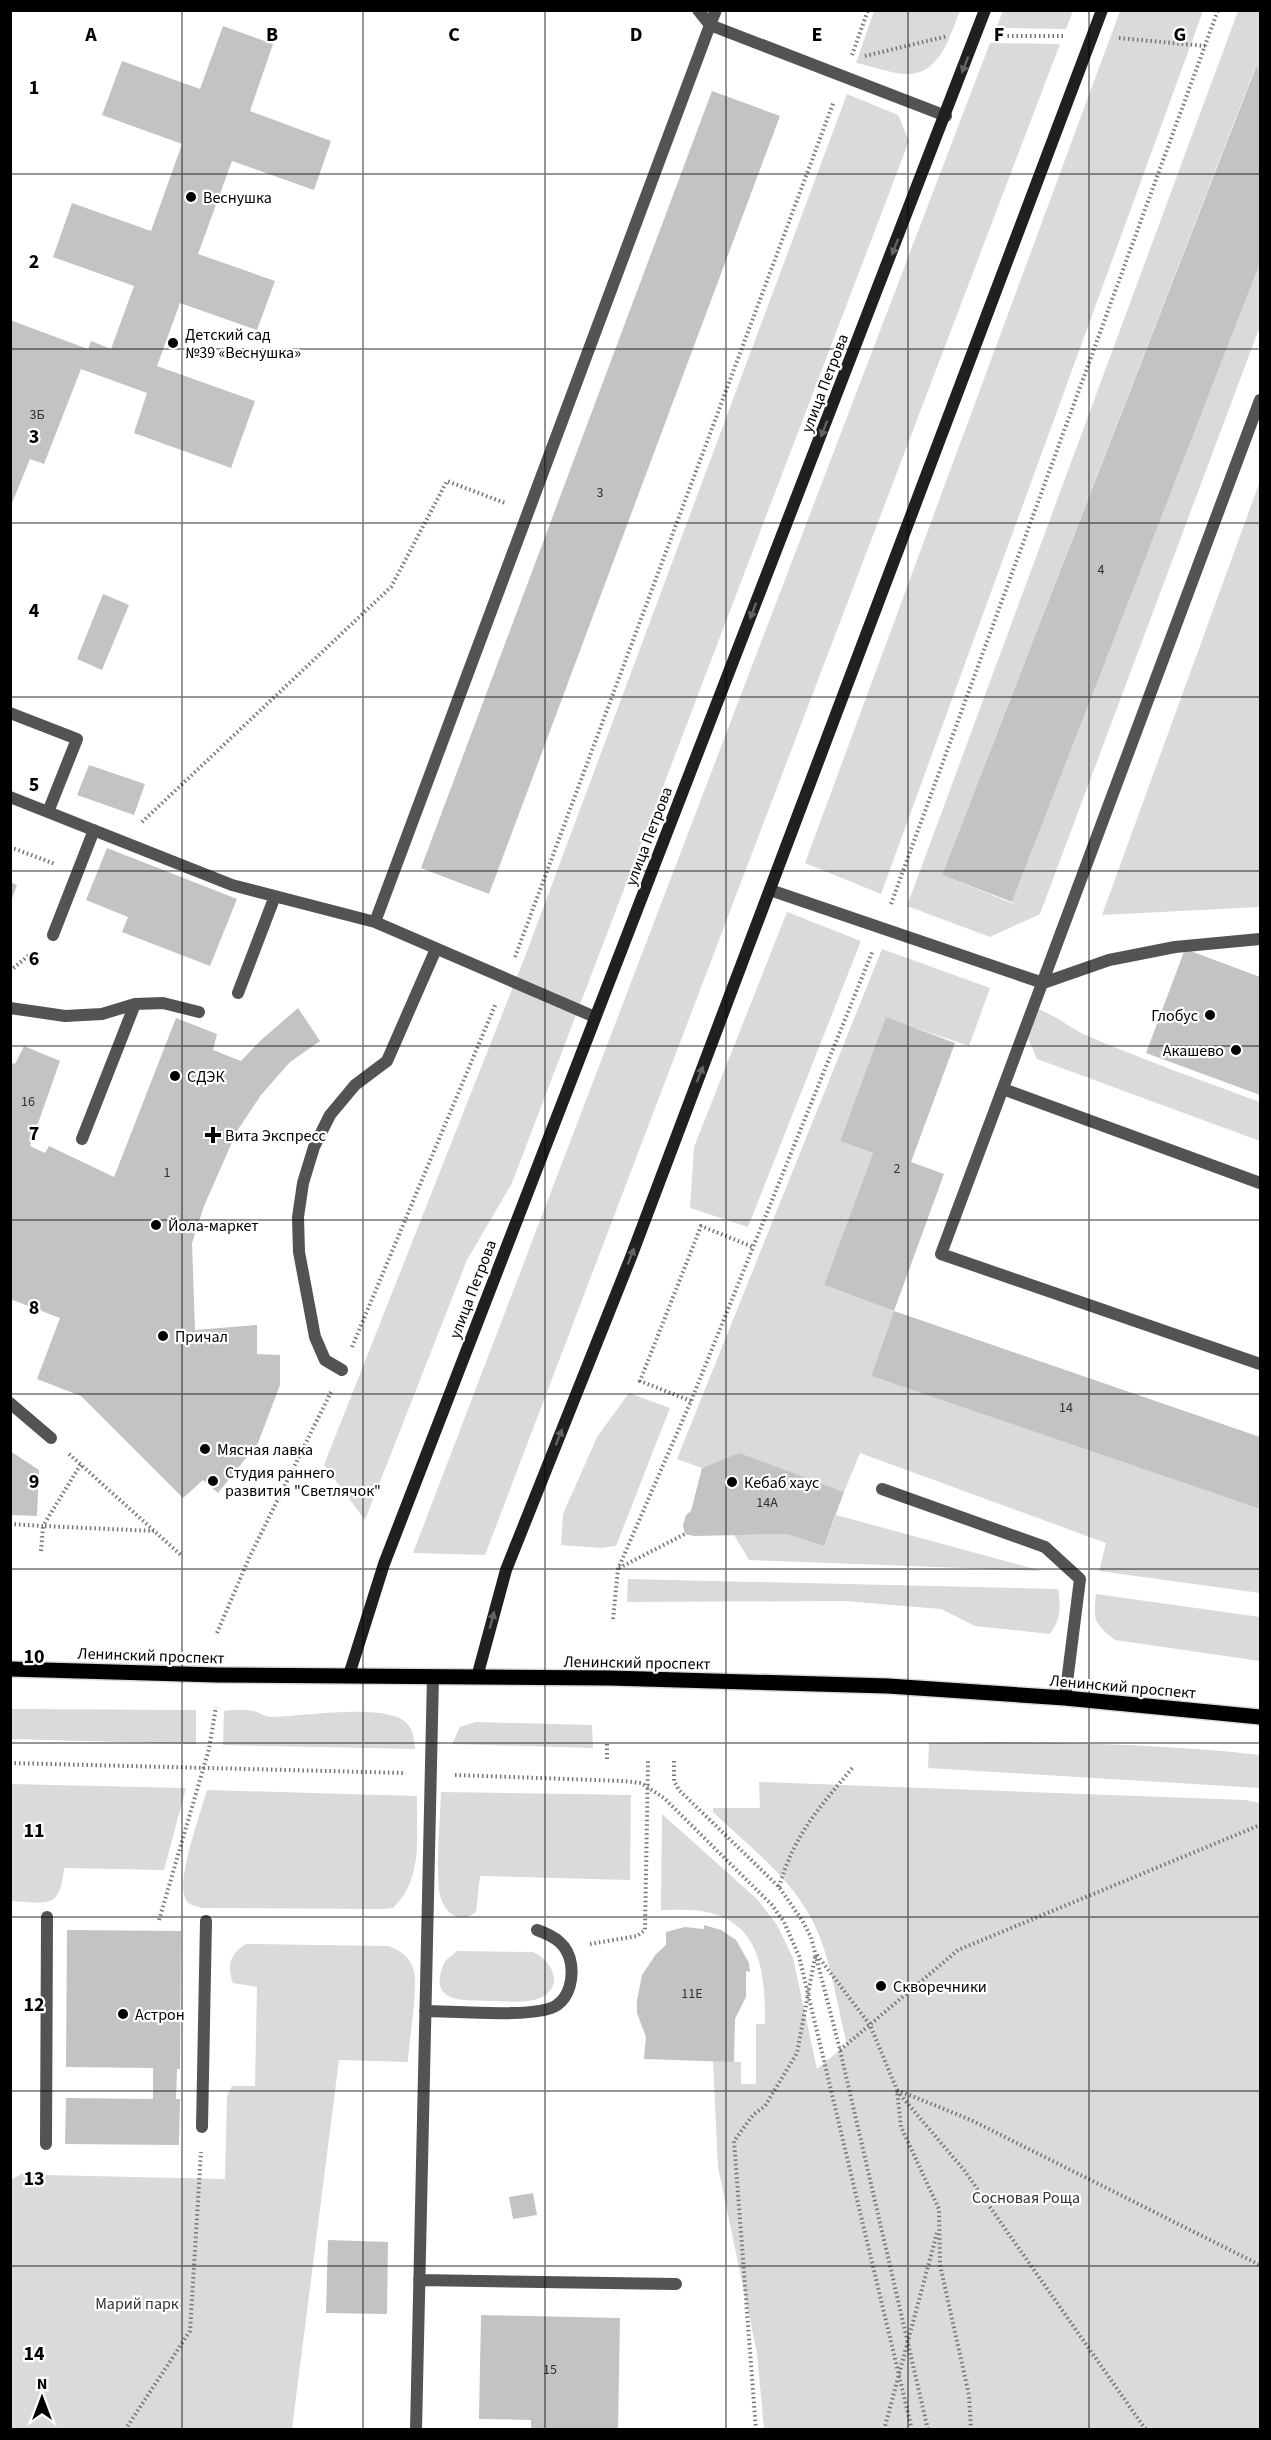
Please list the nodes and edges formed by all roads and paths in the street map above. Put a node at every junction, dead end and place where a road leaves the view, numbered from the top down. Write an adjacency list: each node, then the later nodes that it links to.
1 (698, 10): 7 (lane)
2 (716, 10): 7 (lane)
3 (868, 10): 8 (path)
4 (985, 10): 14 (main road, улица Петрова, one-way to 14)
5 (1102, 10): 24 (main road)
6 (1218, 10): 12 (path)
7 (710, 25): 13 (lane); 16 (lane)
8 (948, 36)
9 (993, 36): 10 (path)
10 (1063, 36)
11 (1110, 37): 12 (path)
12 (1205, 46): 27 (path)
13 (844, 76): 14 (lane); 32 (path)
14 (945, 116): 38 (main road, улица Петрова, one-way to 38)
15 (1260, 400): 33 (lane)
16 (528, 512): 21 (path); 26 (lane)
17 (10, 713): 19 (lane)
18 (10, 797): 19 (lane)
19 (48, 812): 20 (lane)
20 (94, 830): 21 (lane); 23 (lane)
21 (121, 841): 25 (lane)
22 (10, 847): 23 (path)
23 (78, 873): 28 (lane)
24 (770, 890): 27 (lane); 62 (main road, one-way to 24)
25 (275, 896): 26 (lane); 34 (lane)
26 (375, 922): 30 (lane)
27 (882, 929): 33 (lane); 42 (path)
28 (53, 935): 31 (path)
29 (1260, 939): 33 (lane)
30 (436, 949): 32 (lane); 44 (lane)
31 (10, 971)
32 (506, 980): 38 (lane); 44 (path)
33 (1043, 983): 39 (lane)
34 (238, 993)
35 (135, 1004): 36 (lane); 37 (lane); 40 (lane)
36 (10, 1008)
37 (199, 1012)
38 (595, 1017): 60 (main road, улица Петрова)
39 (1003, 1089): 41 (lane); 43 (lane)
40 (82, 1139)
41 (1260, 1183)
42 (753, 1247): 45 (path); 45 (path)
43 (1260, 1364)
44 (342, 1370): 58 (path)
45 (691, 1401): 56 (path)
46 (10, 1403): 47 (lane)
47 (51, 1438): 48 (path)
48 (81, 1464): 51 (path); 52 (path)
49 (882, 1489): 63 (lane)
50 (10, 1524): 51 (path)
51 (43, 1526): 52 (path); 54 (path)
52 (155, 1531): 55 (path)
53 (685, 1534): 56 (path)
54 (41, 1551)
55 (182, 1556)
56 (618, 1569): 57 (path)
57 (613, 1619)
58 (217, 1633)
59 (10, 1669): 60 (main road, Ленинский проспект)
60 (349, 1675): 61 (main road, Ленинский проспект)
61 (433, 1676): 62 (main road, Ленинский проспект); 79 (lane)
62 (477, 1677): 63 (main road, Ленинский проспект)
63 (1065, 1698): 65 (main road, Ленинский проспект)
64 (216, 1707): 74 (path)
65 (1260, 1717)
66 (607, 1744): 67 (path)
67 (607, 1760)
68 (648, 1761): 77 (path)
69 (674, 1761): 72 (path)
70 (854, 1766): 72 (path)
71 (1260, 1825): 80 (path)
72 (778, 1887): 78 (path)
73 (47, 1917): 84 (lane)
74 (159, 1920)
75 (206, 1921): 83 (lane)
76 (537, 1930): 77 (lane)
77 (565, 1949): 79 (lane)
78 (816, 1954): 80 (path); 81 (path); 92 (path)
79 (425, 2011): 87 (lane)
80 (870, 2025): 81 (path); 82 (path)
81 (840, 2050): 89 (path)
82 (897, 2090): 85 (path); 86 (path); 96 (path)
83 (202, 2127): 90 (path)
84 (46, 2144)
85 (939, 2226): 89 (path); 95 (path)
86 (1260, 2265)
87 (419, 2280): 88 (lane); 91 (lane)
88 (676, 2284)
89 (908, 2342): 93 (path); 94 (path)
90 (125, 2430)
91 (416, 2430)
92 (756, 2430)
93 (884, 2430)
94 (928, 2430)
95 (971, 2430)
96 (1146, 2430)

